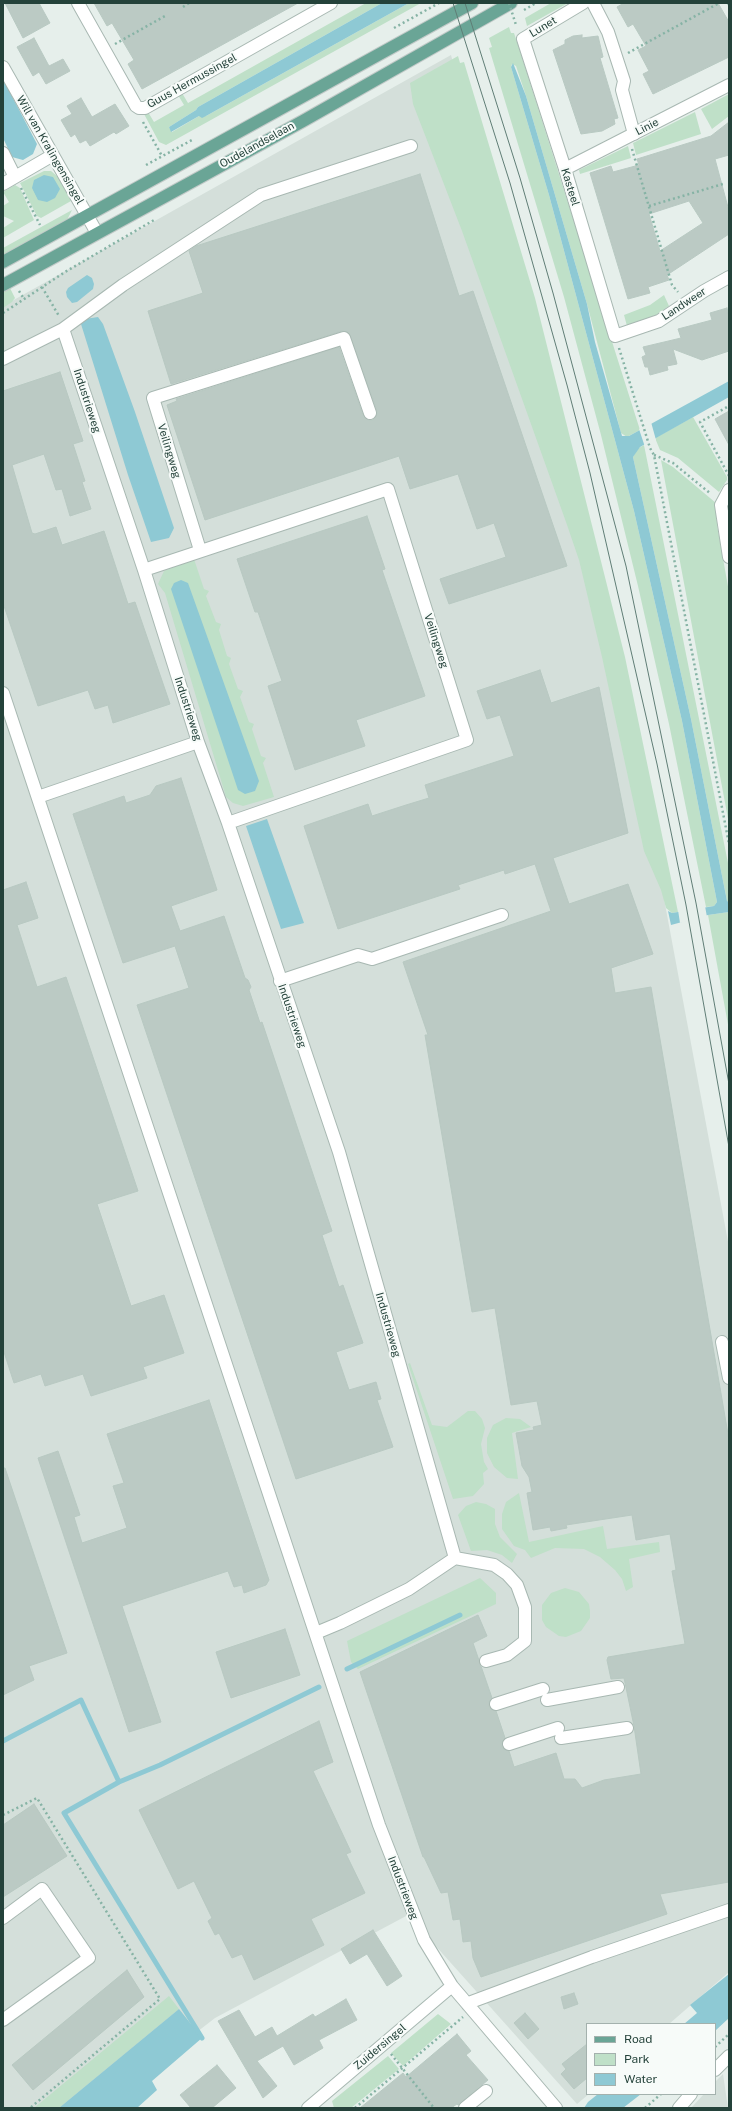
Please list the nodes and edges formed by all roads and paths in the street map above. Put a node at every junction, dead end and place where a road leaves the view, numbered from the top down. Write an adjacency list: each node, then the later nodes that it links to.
1 (78, 3): 13 (street, Guus Hermussingel)
2 (189, 3): 9 (path)
3 (331, 3): 17 (street, Guus Hermussingel)
4 (472, 3): 28 (main road, Oudelandselaan)
5 (510, 3): 11 (path, bridge); 30 (main road, Oudelandselaan)
6 (583, 3): 12 (street, Lunet)
7 (593, 3): 14 (street)
8 (720, 3): 14 (path)
9 (183, 6)
10 (165, 16): 13 (path)
11 (516, 25)
12 (523, 39): 23 (street, Kasteel)
13 (104, 50): 17 (street, Guus Hermussingel)
14 (617, 59): 18 (street)
15 (3, 67): 21 (street, Will van Kralingensingel)
16 (729, 85): 18 (street, Linie)
17 (139, 108): 22 (path)
18 (631, 136): 23 (street, Linie); 27 (path)
19 (411, 146): 36 (street)
20 (3, 153): 24 (street)
21 (53, 155): 24 (street); 28 (street, Will van Kralingensingel)
22 (162, 156)
23 (565, 169): 37 (street, Kasteel)
24 (15, 177): 25 (street); 29 (path)
25 (3, 184)
26 (723, 184): 27 (path)
27 (649, 206): 35 (path)
28 (87, 215): 30 (street, Will van Kralingensingel); 31 (main road, Oudelandselaan)
29 (40, 225)
30 (97, 233): 33 (main road, Oudelandselaan)
31 (3, 262)
32 (729, 277): 35 (street, Landweer)
33 (3, 285)
34 (42, 287): 36 (path)
35 (686, 302): 37 (street, Landweer)
36 (63, 329): 38 (street); 47 (street, Industrieweg)
37 (615, 336): 41 (path)
38 (3, 359)
39 (729, 406): 42 (path)
40 (370, 413): 45 (street, Veilingweg)
41 (654, 455): 44 (path); 52 (path)
42 (729, 476)
43 (729, 490): 44 (street)
44 (722, 502): 46 (street)
45 (200, 550): 47 (street, Veilingweg); 51 (street, Veilingweg)
46 (729, 557)
47 (144, 570): 49 (street, Industrieweg)
48 (3, 693): 50 (street, Industrieweg)
49 (198, 742): 50 (street); 51 (street, Industrieweg)
50 (38, 797): 58 (street, Industrieweg)
51 (228, 823): 54 (street, Industrieweg)
52 (729, 844)
53 (502, 915): 54 (street)
54 (280, 981): 57 (street, Industrieweg)
55 (722, 1342): 56 (street)
56 (729, 1378)
57 (455, 1558): 58 (street); 59 (street)
58 (316, 1633): 66 (street, Industrieweg)
59 (486, 1661)
60 (618, 1687): 61 (street)
61 (496, 1704)
62 (627, 1728): 63 (street)
63 (509, 1744)
64 (729, 1910): 67 (street)
65 (3, 1918): 68 (street)
66 (452, 1986): 67 (street, Industrieweg); 70 (street, Zuidersingel)
67 (467, 2010): 73 (path); 82 (street, Industrieweg)
68 (3, 2020)
69 (729, 2034): 71 (path)
70 (383, 2045): 73 (path); 78 (street, Zuidersingel)
71 (716, 2046)
72 (729, 2056): 74 (street)
73 (403, 2069): 79 (path); 80 (path)
74 (716, 2069)
75 (486, 2091): 81 (street)
76 (660, 2095): 83 (path)
77 (690, 2095): 84 (street)
78 (314, 2106)
79 (355, 2108)
80 (434, 2108)
81 (465, 2108)
82 (556, 2108)
83 (645, 2108)
84 (679, 2108)

